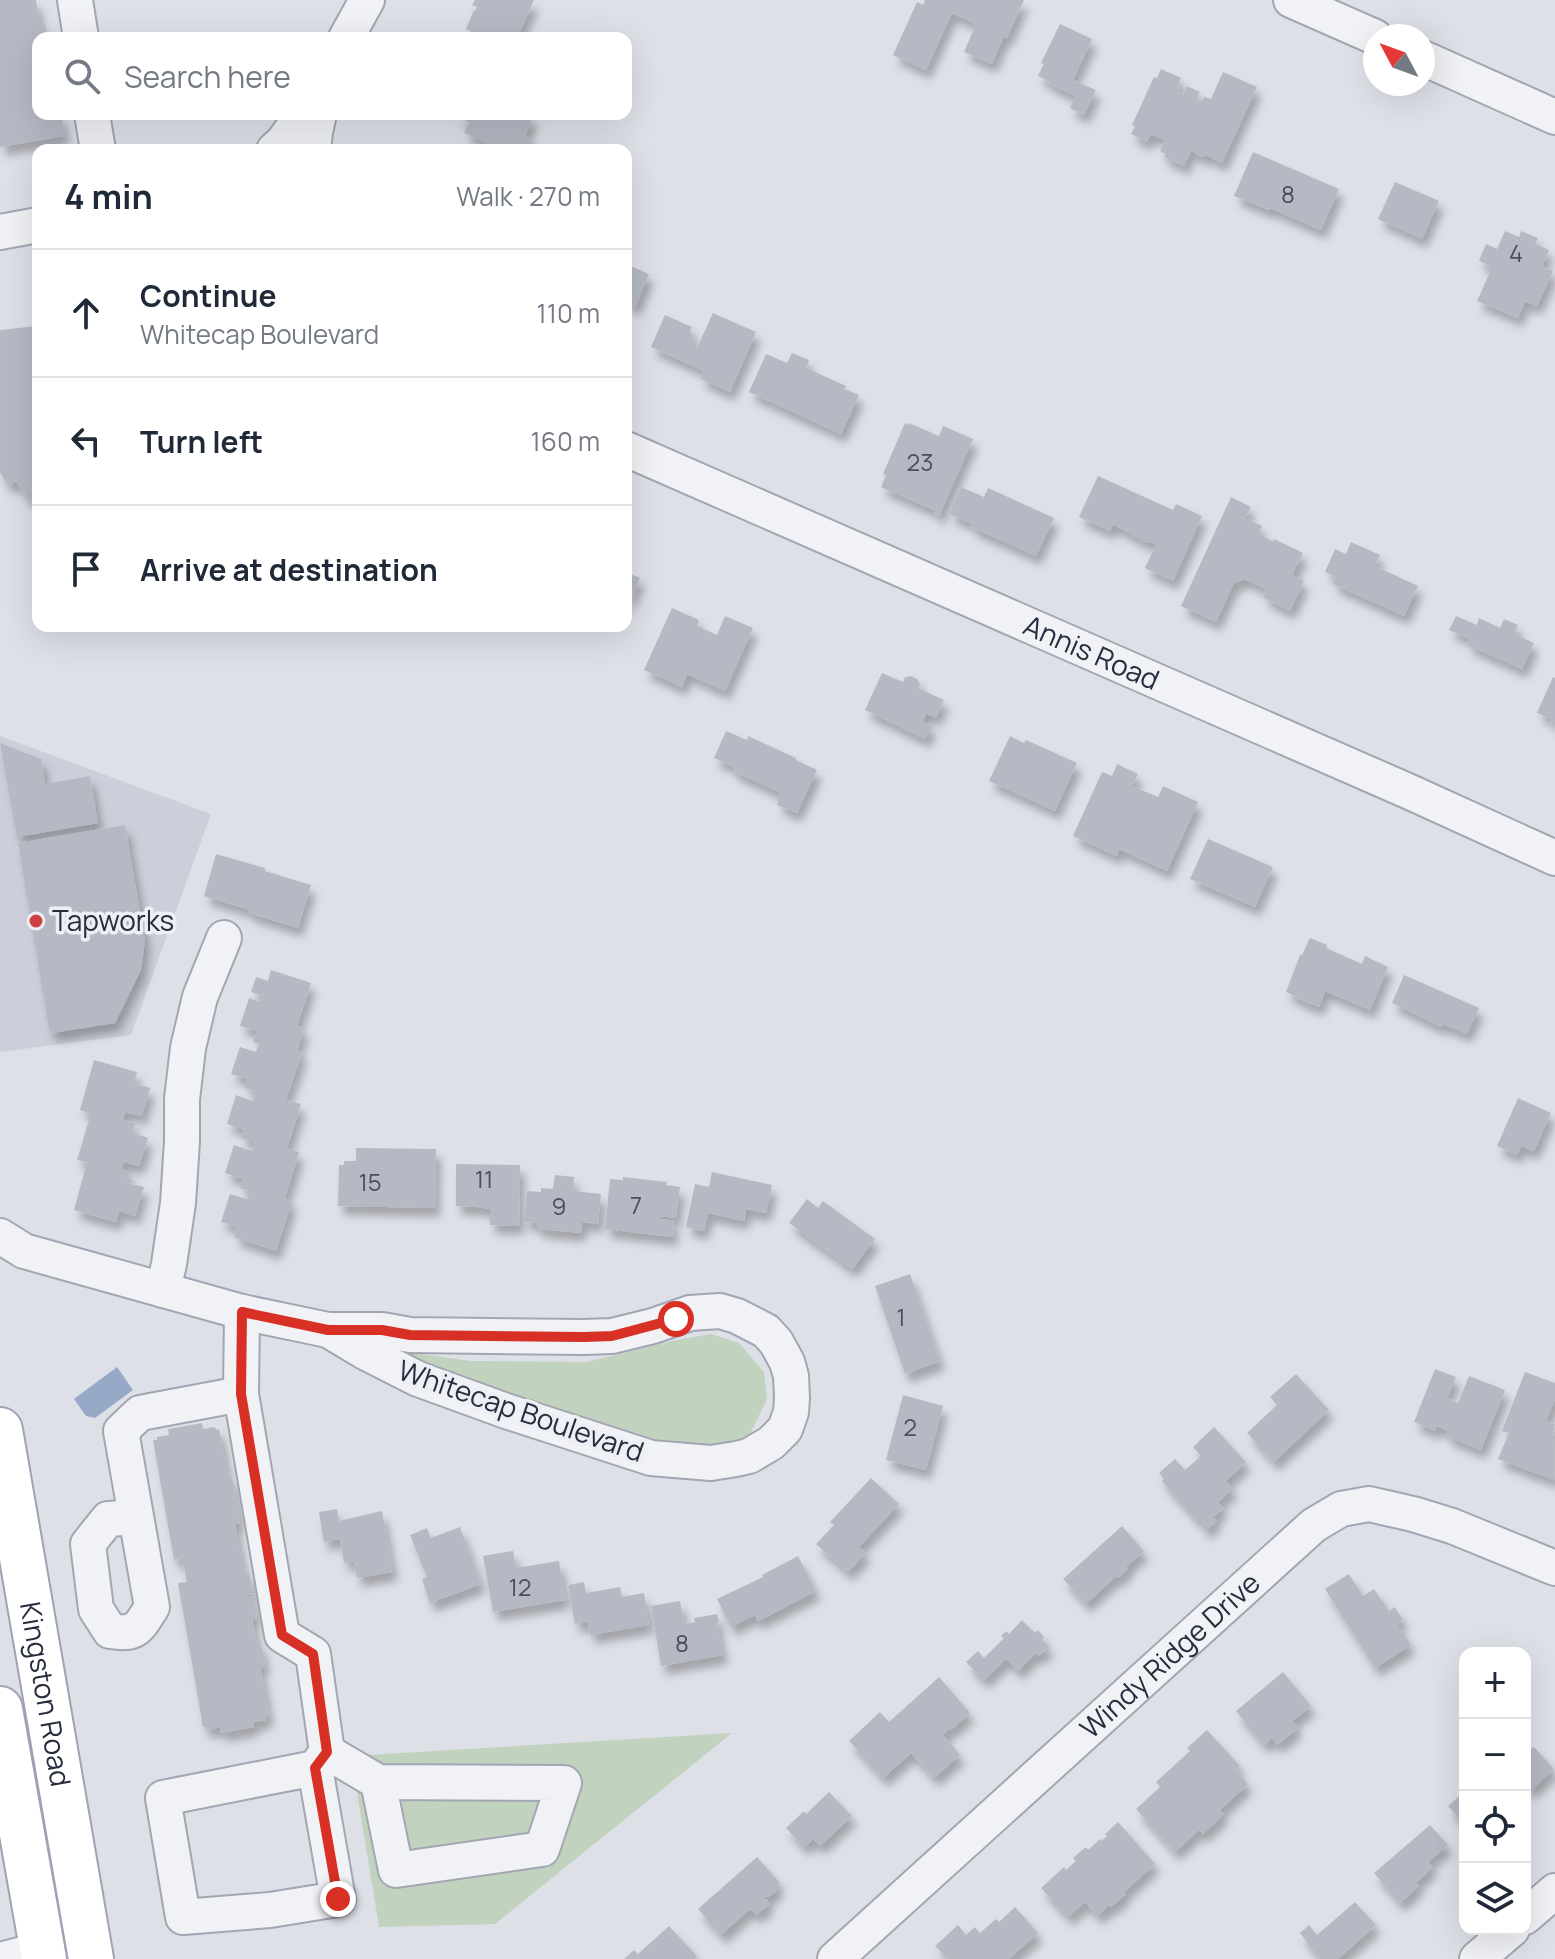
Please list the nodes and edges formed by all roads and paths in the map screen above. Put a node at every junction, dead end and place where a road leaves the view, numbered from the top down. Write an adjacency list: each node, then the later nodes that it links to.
1 (75, 0): 4 (street)
2 (367, 0): 5 (street)
3 (1291, 0): 6 (street)
4 (80, 32)
5 (349, 32)
6 (1363, 32)
7 (1435, 63): 8 (street)
8 (1555, 117)
9 (93, 120): 12 (street)
10 (299, 120): 13 (street)
11 (318, 120): 14 (street)
12 (97, 144)
13 (281, 144)
14 (314, 144)
15 (32, 226): 16 (street)
16 (0, 232)
17 (632, 452): 18 (street, Annis Road)
18 (1555, 858)
19 (224, 938): 21 (street)
20 (0, 1236): 21 (street, Whitecap Boulevard)
21 (163, 1290): 22 (street, Whitecap Boulevard)
22 (242, 1312): 23 (street, Whitecap Boulevard); 24 (street)
23 (328, 1330): 23 (street, Whitecap Boulevard)
24 (241, 1394): 26 (street); 29 (street)
25 (0, 1430): 35 (main road, Kingston Road)
26 (136, 1517)
27 (1555, 1568): 36 (street, Windy Ridge Drive)
28 (0, 1709): 34 (main road, Kingston Road)
29 (321, 1760): 29 (street); 30 (street)
30 (378, 1782): 30 (street)
31 (1555, 1891): 32 (street)
32 (1531, 1912)
33 (1505, 1935): 37 (street)
34 (30, 1956)
35 (91, 1959)
36 (835, 1959)
37 (1477, 1959)

